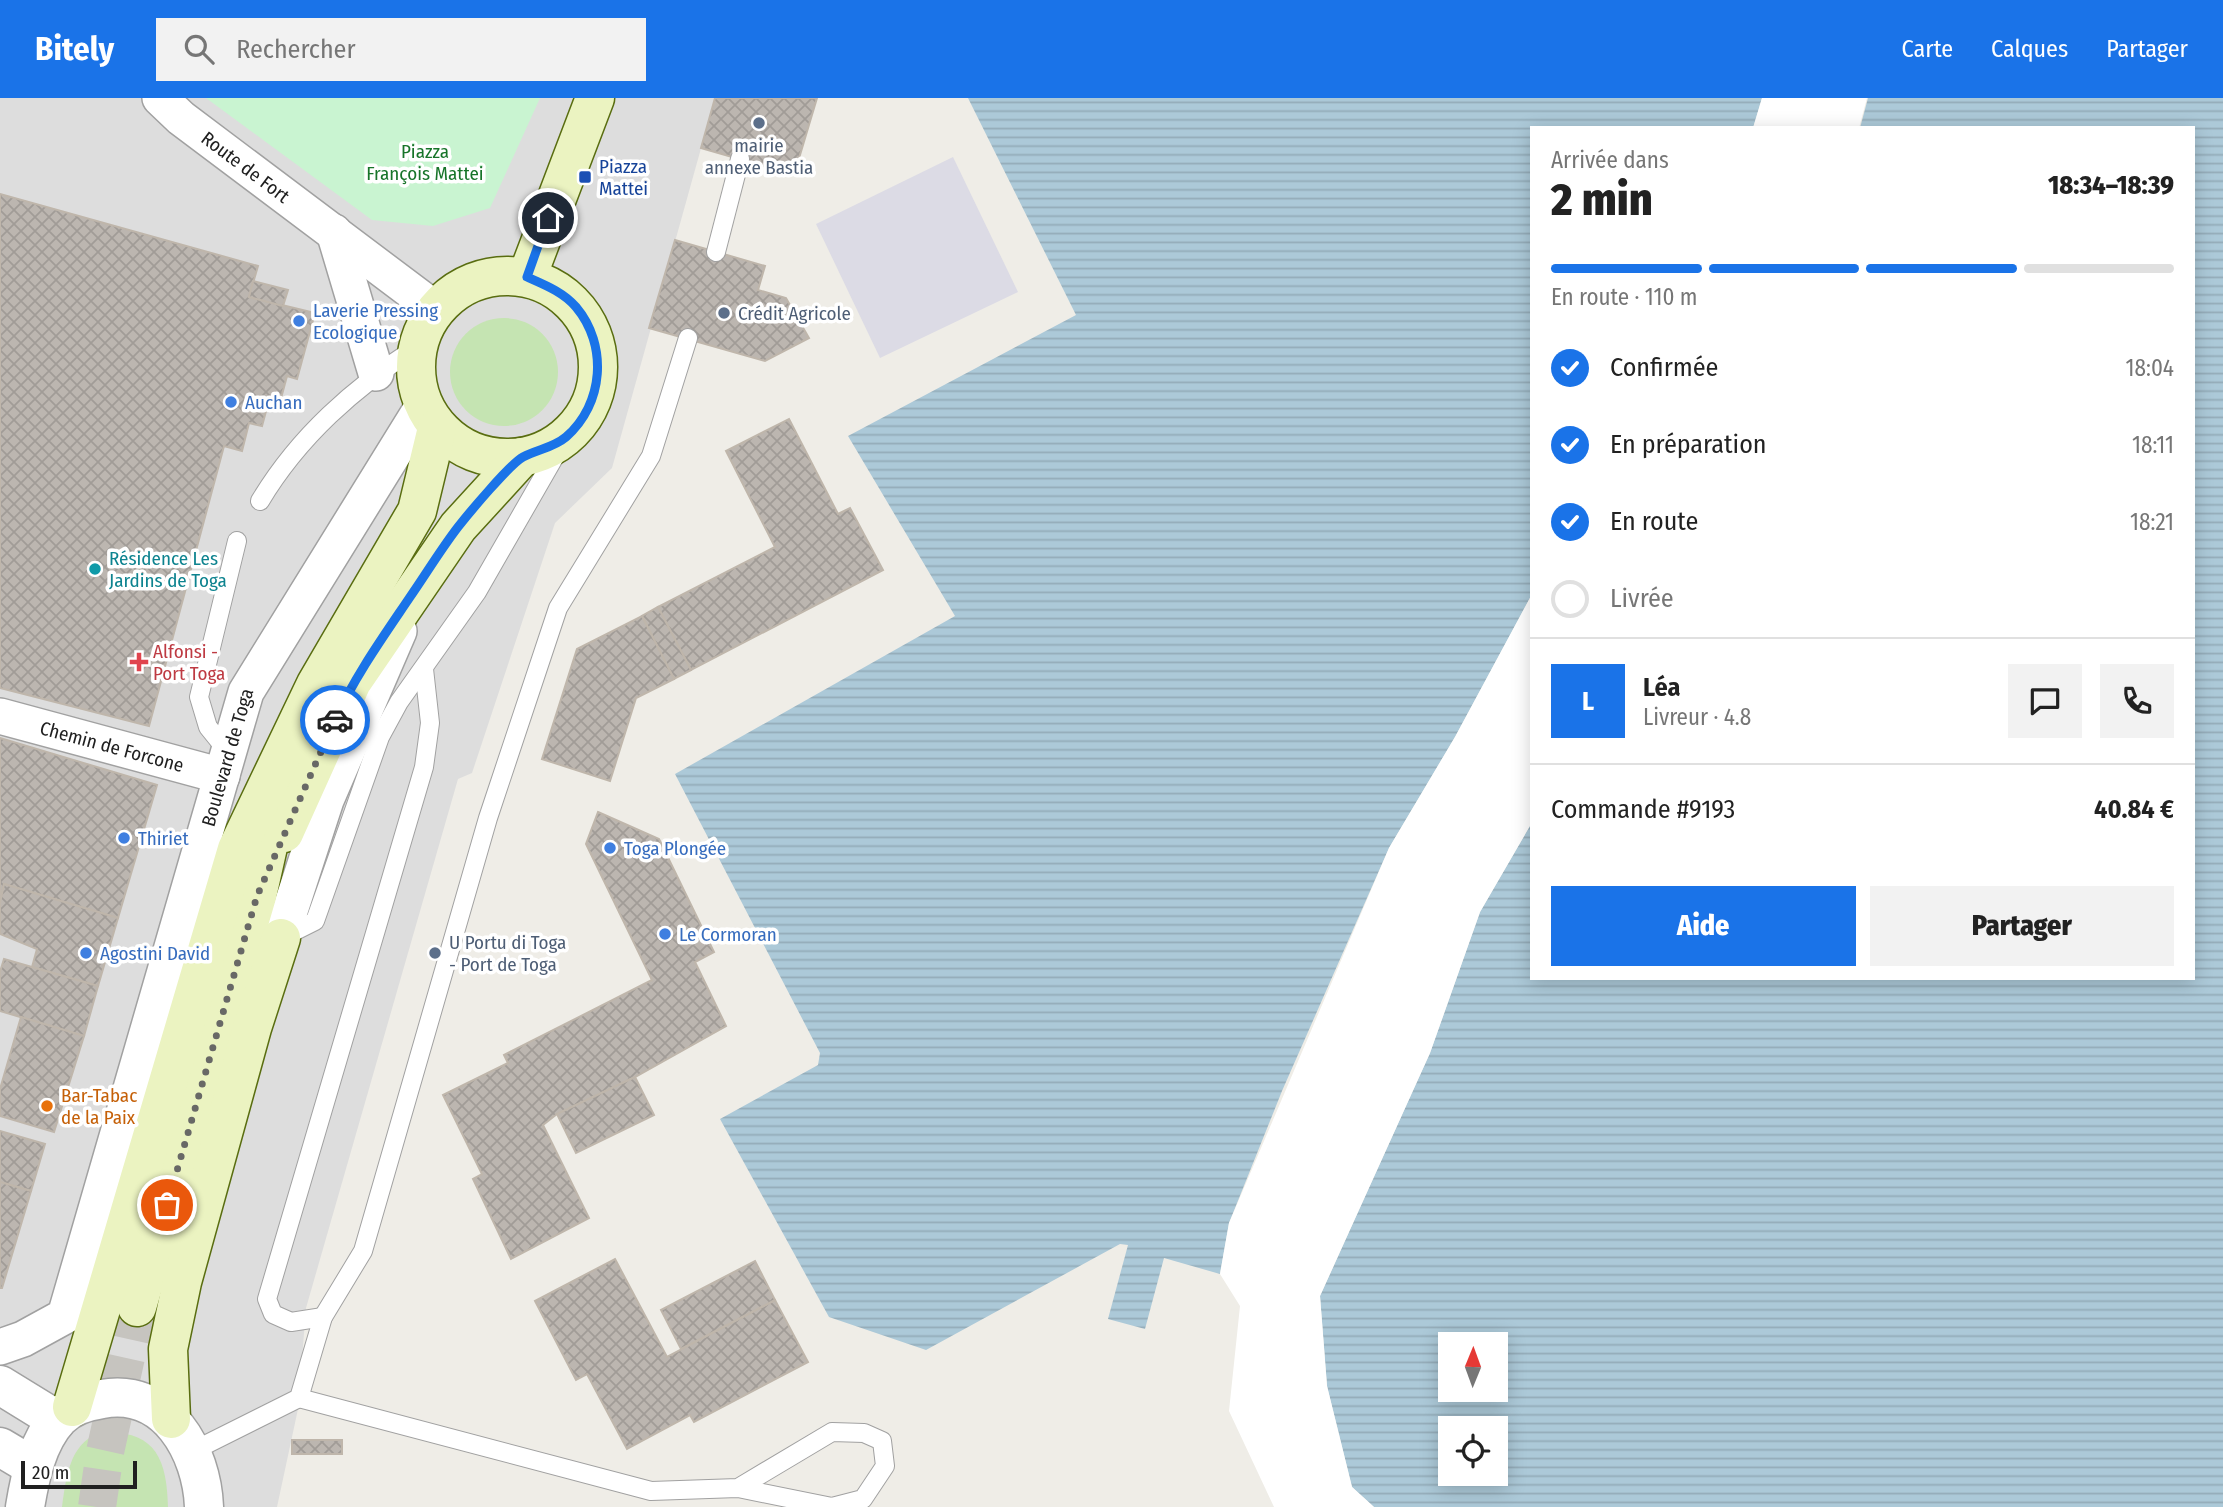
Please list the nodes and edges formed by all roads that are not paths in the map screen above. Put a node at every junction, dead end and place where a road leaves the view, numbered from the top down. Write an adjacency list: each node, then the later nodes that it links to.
1 (160, 98): 4 (street, Route de Fort)
2 (594, 98): 6 (main road)
3 (740, 159): 5 (lane)
4 (334, 232): 7 (street, Route de Fort); 10 (street)
5 (716, 252)
6 (527, 277): 7 (main road); 12 (main road)
7 (435, 309): 9 (main road)
8 (688, 338): 24 (lane)
9 (417, 347): 10 (lane); 11 (main road)
10 (376, 373): 14 (lane)
11 (430, 417): 13 (main road); 19 (main road); 20 (street, Boulevard de Toga)
12 (566, 437): 13 (main road); 17 (lane)
13 (522, 457): 16 (main road)
14 (260, 501)
15 (237, 541): 20 (lane)
16 (423, 578): 21 (main road); 22 (street)
17 (424, 669): 22 (lane); 24 (lane)
18 (0, 716): 20 (street, Chemin de Forcone)
19 (295, 726): 21 (main road); 28 (main road)
20 (225, 765): 25 (street, Boulevard de Toga)
21 (257, 896): 23 (main road)
22 (281, 938): 29 (main road)
23 (137, 1307)
24 (323, 1317): 27 (lane)
25 (0, 1347)
26 (0, 1385): 28 (street)
27 (299, 1398): 30 (lane); 32 (lane)
28 (64, 1413): 29 (street); 31 (street)
29 (171, 1419): 30 (street)
30 (193, 1451): 34 (street)
31 (16, 1456): 33 (street)
32 (738, 1488): 32 (lane)
33 (25, 1507)
34 (204, 1507)

